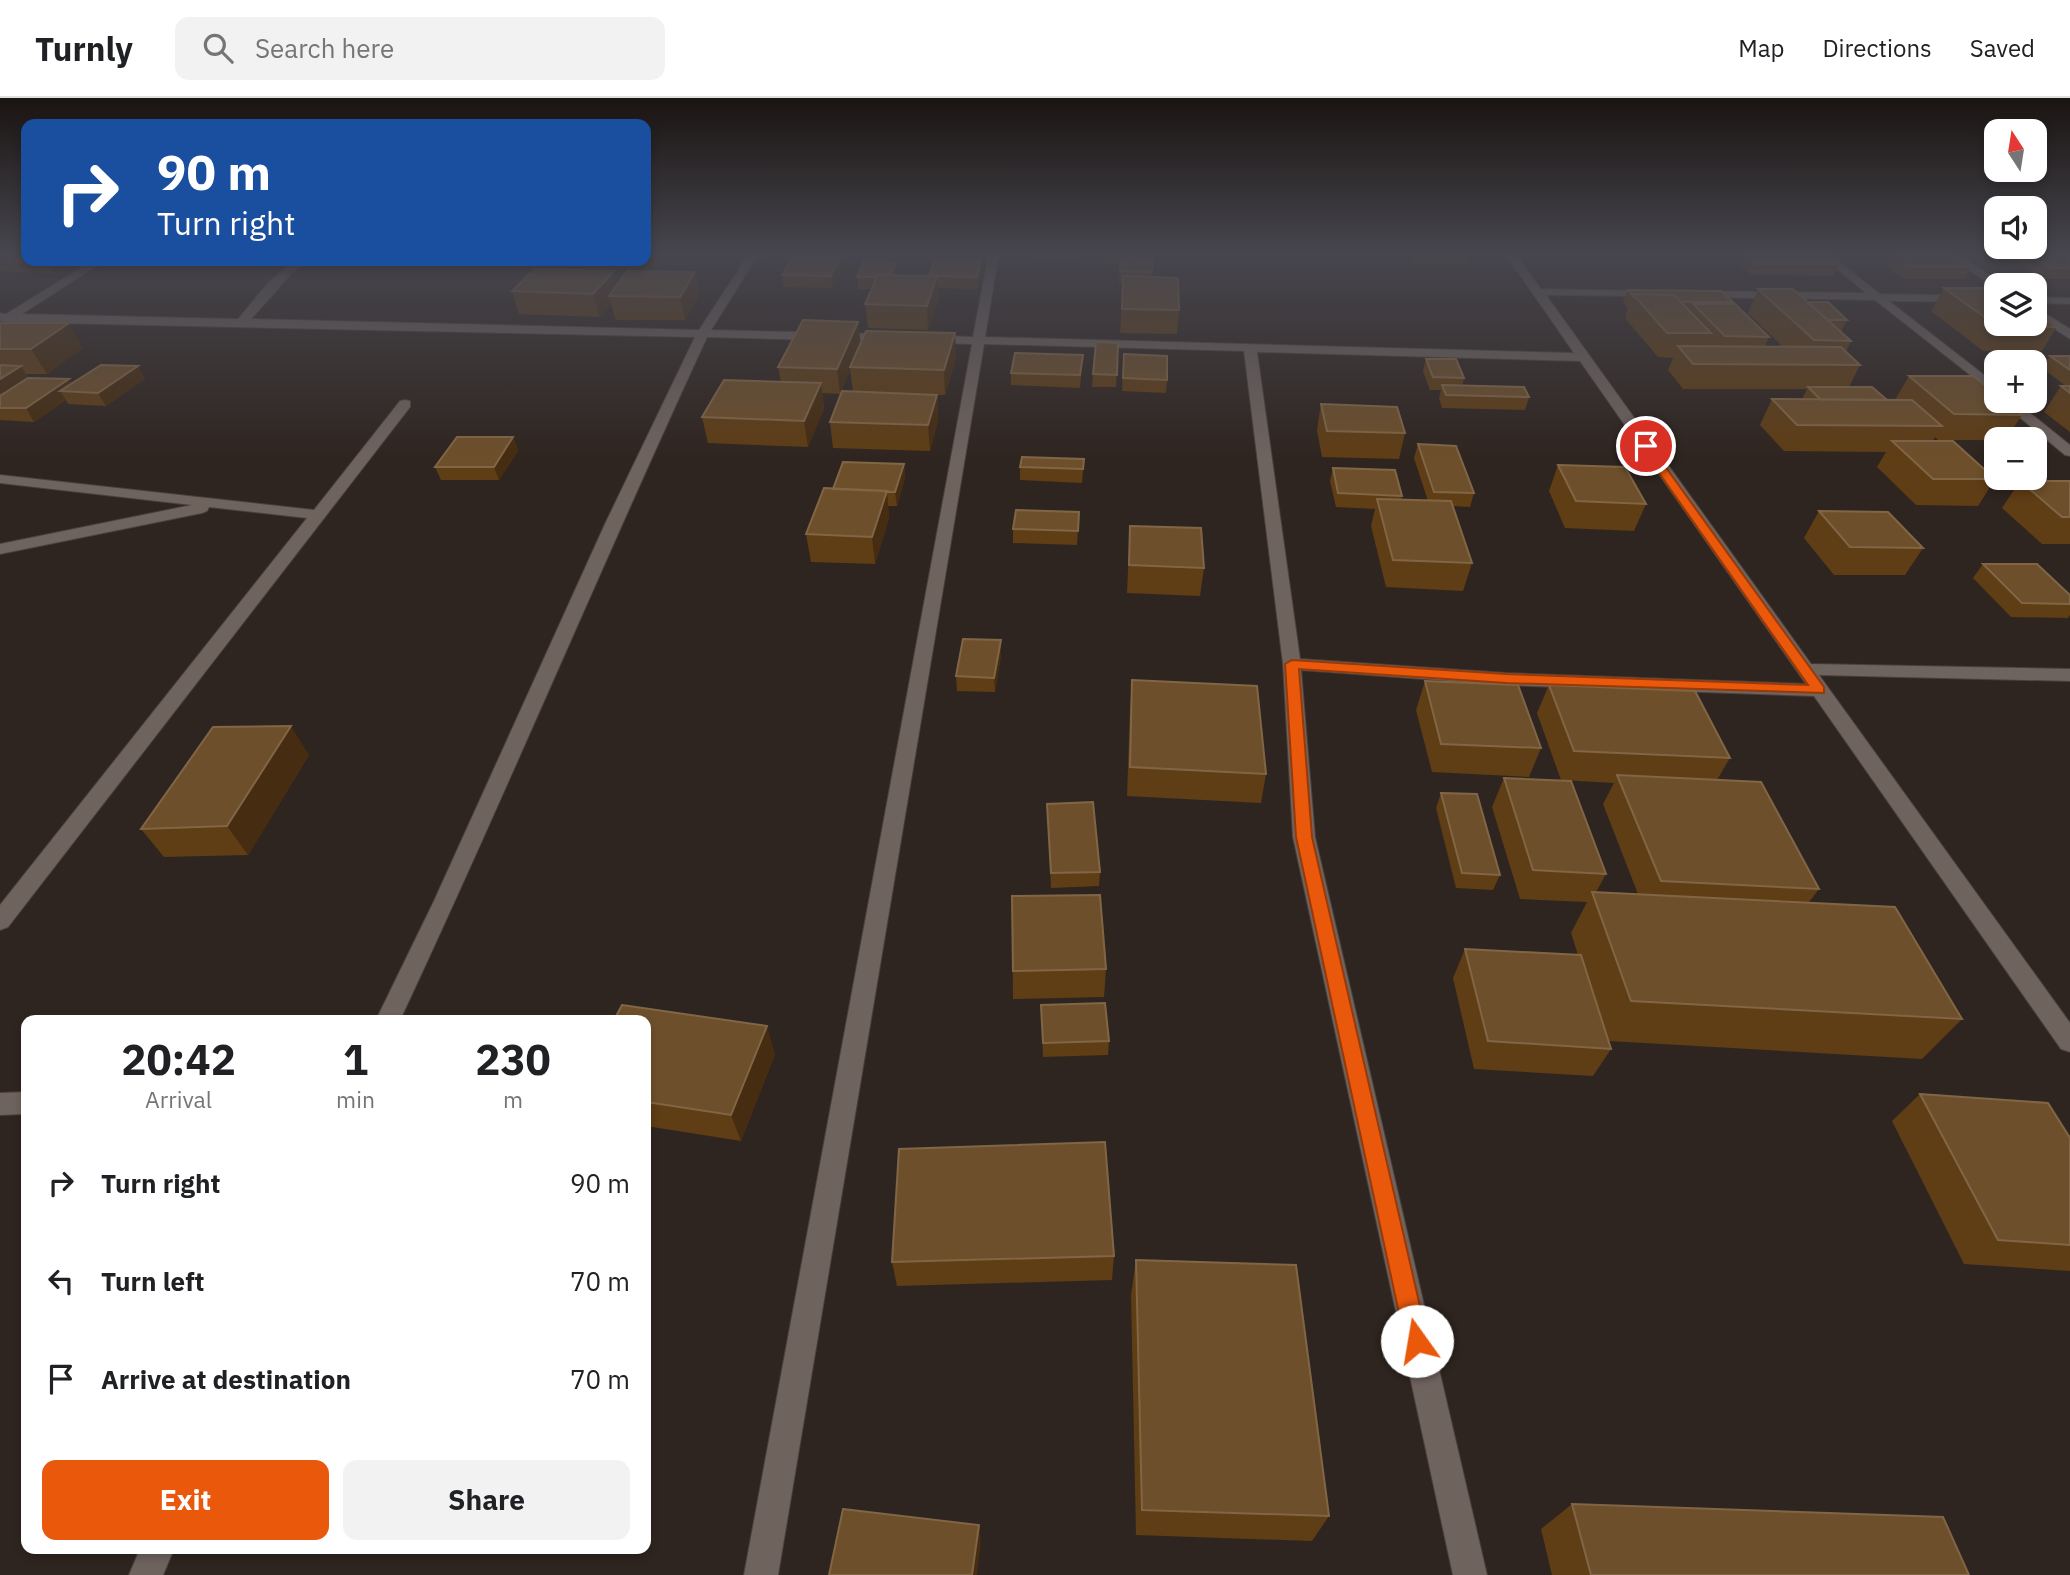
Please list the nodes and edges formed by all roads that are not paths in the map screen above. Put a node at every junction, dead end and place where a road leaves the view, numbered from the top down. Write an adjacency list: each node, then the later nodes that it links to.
1 (117, 321): 7 (street)
2 (710, 321): 8 (street)
3 (983, 321): 12 (street)
4 (1557, 321): 14 (street)
5 (1910, 321): 15 (street)
6 (2050, 321): 9 (street)
7 (241, 323): 8 (street)
8 (702, 334): 10 (street); 28 (street)
9 (2070, 335)
10 (897, 338)
11 (911, 339): 12 (street)
12 (980, 340): 13 (street); 34 (street)
13 (1250, 348): 14 (street); 23 (street)
14 (1582, 356): 24 (street)
15 (1984, 381)
16 (405, 404): 21 (street)
17 (2022, 413): 18 (street)
18 (2070, 452)
19 (0, 479): 20 (street)
20 (221, 504): 21 (street); 22 (street)
21 (317, 514): 27 (street)
22 (0, 549)
23 (1292, 664): 26 (street); 35 (street)
24 (1805, 670): 25 (street); 26 (street)
25 (2070, 675)
26 (1819, 690): 29 (street)
27 (0, 921)
28 (390, 1015)
29 (2070, 1042)
30 (21, 1103): 31 (street)
31 (0, 1104)
32 (155, 1554): 33 (street)
33 (146, 1575)
34 (761, 1575)
35 (1470, 1575)

